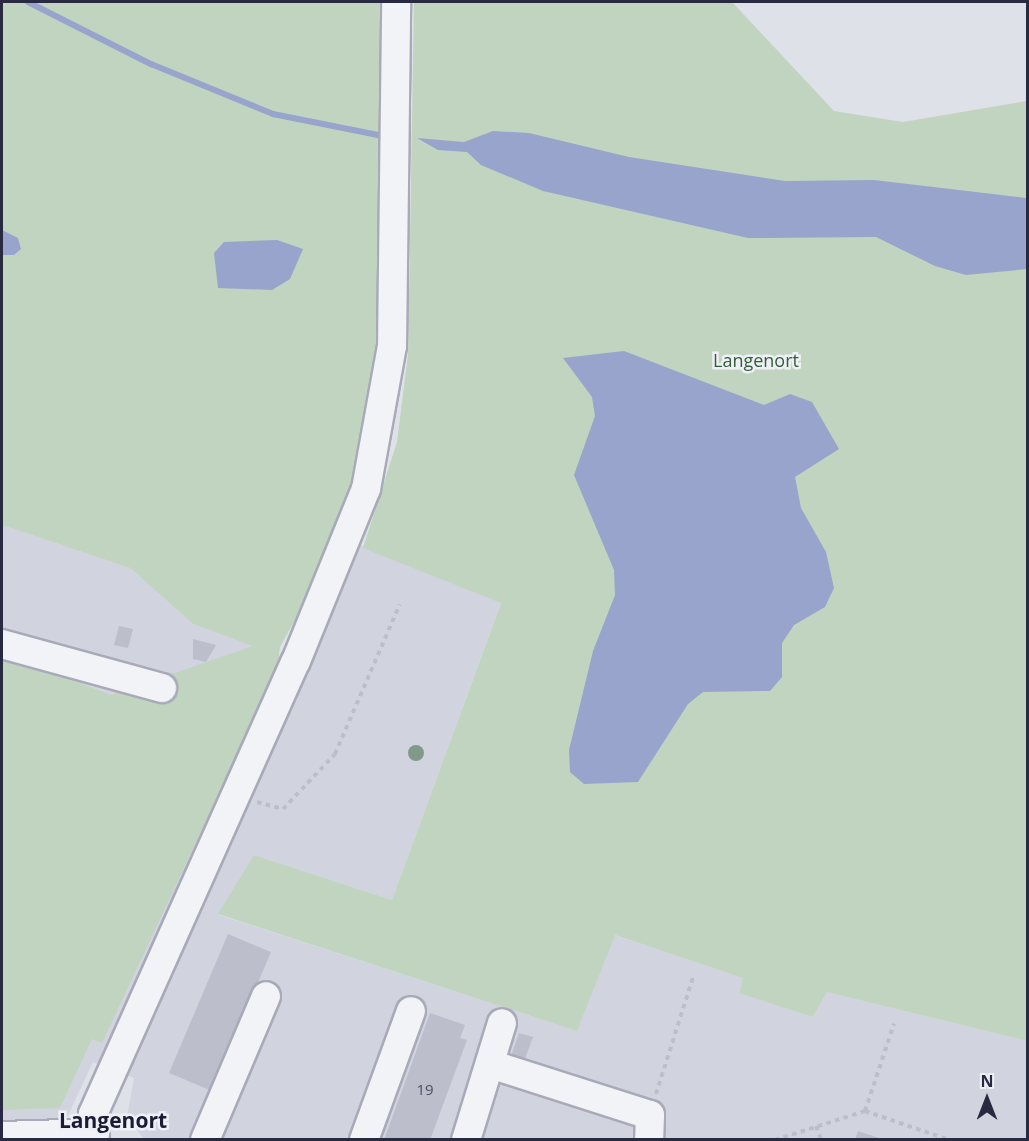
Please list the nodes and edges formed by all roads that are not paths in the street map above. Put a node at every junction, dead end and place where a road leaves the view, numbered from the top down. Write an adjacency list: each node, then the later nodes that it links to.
1 (396, 2): 10 (street)
2 (2, 644): 3 (street)
3 (162, 688)
4 (266, 996): 11 (street)
5 (411, 1011): 12 (street)
6 (502, 1023): 7 (street)
7 (490, 1064): 8 (street); 13 (street)
8 (650, 1127)
9 (2, 1136): 10 (street)
10 (95, 1137)
11 (205, 1140)
12 (364, 1140)
13 (466, 1140)

